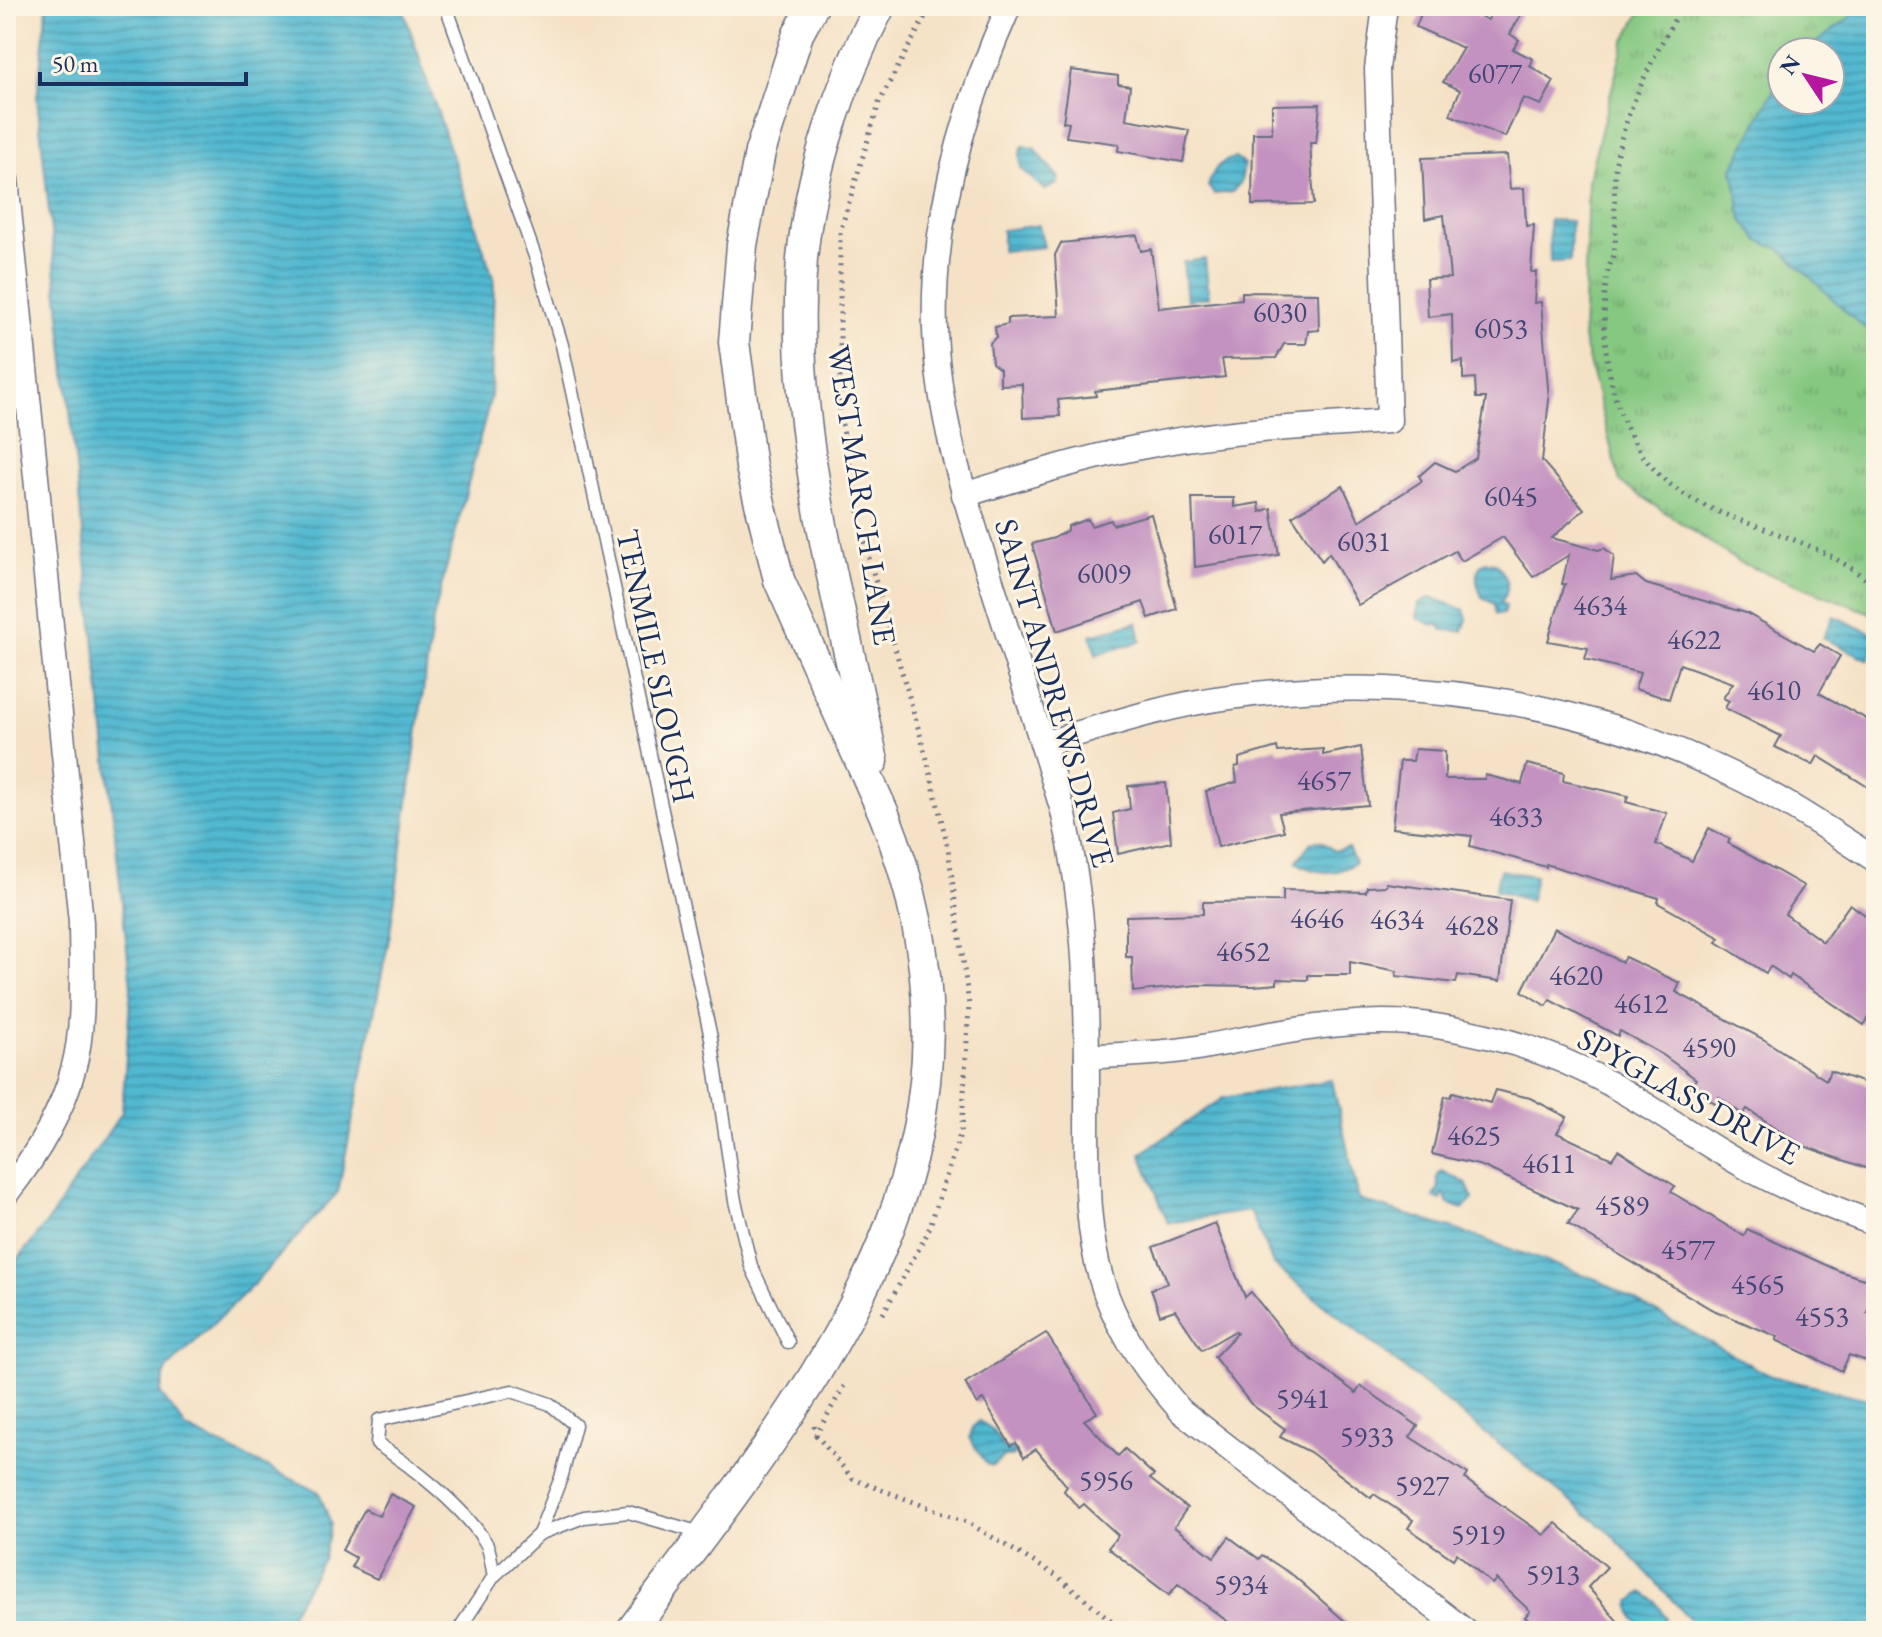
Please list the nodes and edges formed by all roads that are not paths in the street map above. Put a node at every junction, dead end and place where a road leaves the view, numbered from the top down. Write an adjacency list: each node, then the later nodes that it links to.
1 (446, 6): 14 (lane, TENMILE SLOUGH)
2 (813, 6): 9 (street, WEST MARCH LANE)
3 (880, 6): 9 (street, WEST MARCH LANE)
4 (1009, 6): 7 (street, SAINT ANDREWS DRIVE)
5 (1385, 6): 7 (street)
6 (6, 180): 12 (street)
7 (964, 495): 8 (street, SAINT ANDREWS DRIVE)
8 (1043, 744): 10 (street); 11 (street, SAINT ANDREWS DRIVE)
9 (884, 814): 16 (street, WEST MARCH LANE)
10 (1876, 860)
11 (1087, 1057): 13 (street, SPYGLASS DRIVE); 20 (street, SAINT ANDREWS DRIVE)
12 (6, 1194)
13 (1876, 1224)
14 (788, 1342)
15 (539, 1534): 16 (lane); 17 (lane); 17 (lane)
16 (704, 1534): 19 (street, WEST MARCH LANE)
17 (494, 1576): 18 (lane)
18 (458, 1631)
19 (631, 1631)
20 (1465, 1631)

